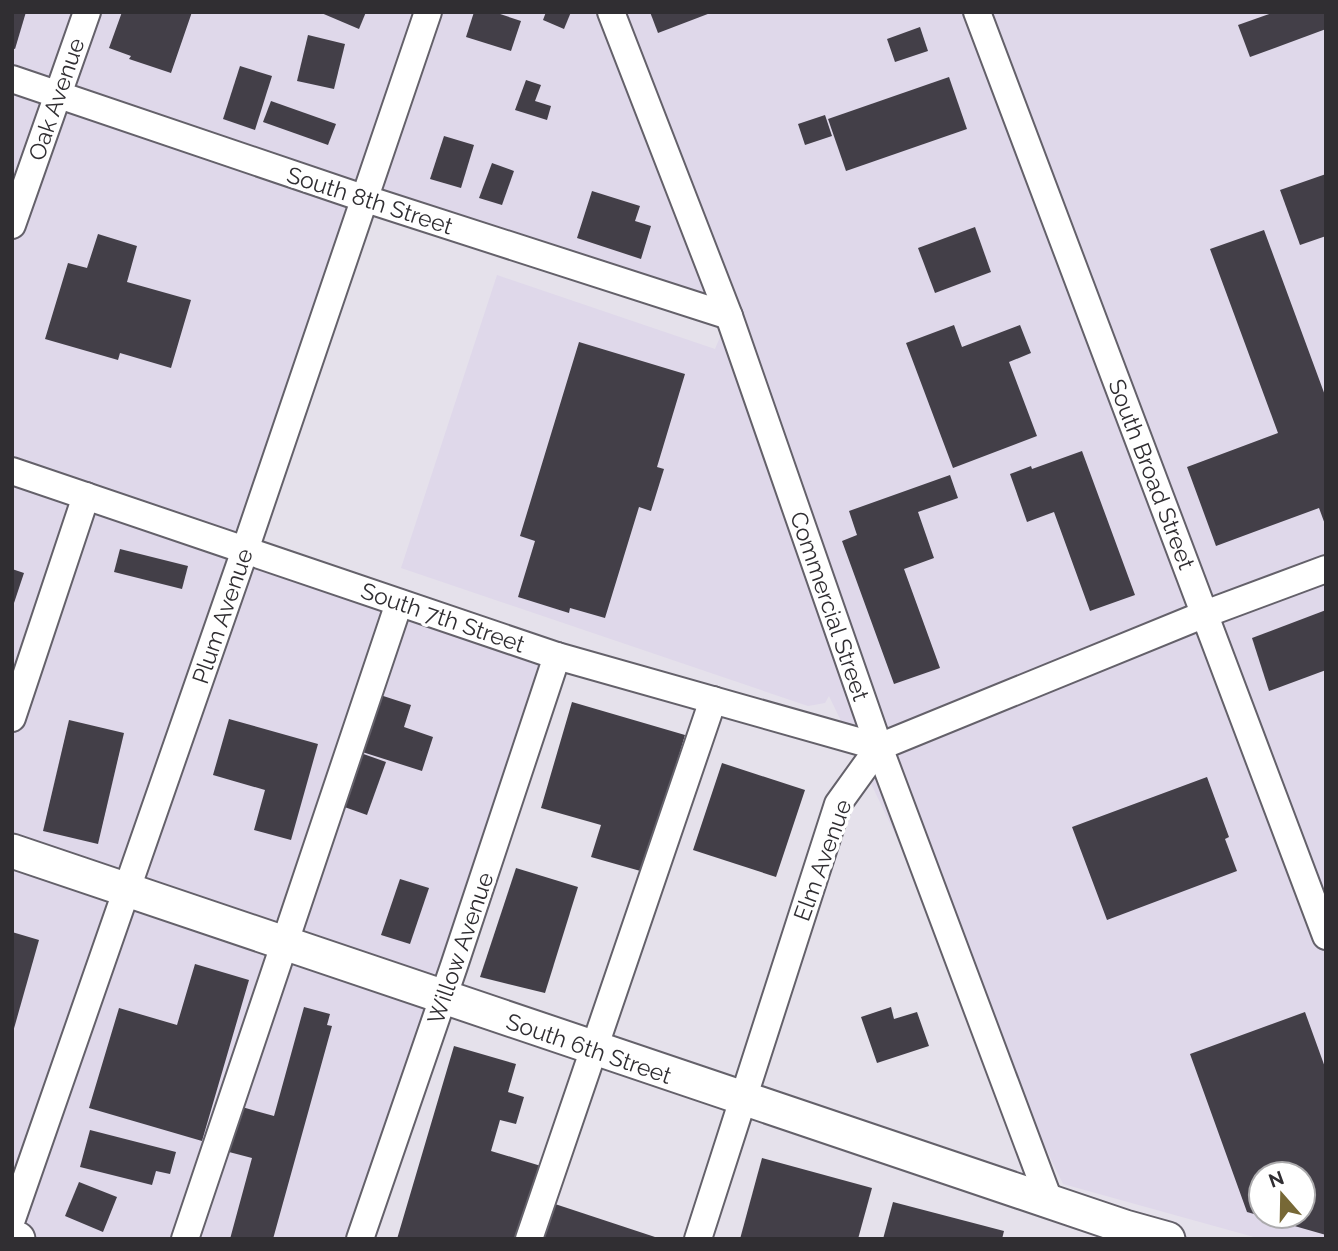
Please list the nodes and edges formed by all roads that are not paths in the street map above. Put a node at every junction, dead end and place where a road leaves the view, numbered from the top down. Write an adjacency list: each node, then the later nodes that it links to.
1 (87, 12): 6 (street, Oak Avenue)
2 (428, 12): 7 (street, Plum Avenue)
3 (611, 12): 9 (street, Commercial Street)
4 (977, 12): 15 (street, South Broad Street)
5 (12, 79): 6 (street, South 8th Street)
6 (57, 94): 7 (street, South 8th Street); 8 (street, Oak Avenue)
7 (363, 198): 9 (street, South 8th Street); 12 (street, Plum Avenue)
8 (12, 225)
9 (729, 316): 19 (street, Commercial Street)
10 (12, 471): 11 (street, South 7th Street)
11 (86, 496): 12 (street, South 7th Street); 18 (street)
12 (245, 550): 14 (street, South 7th Street); 21 (street, Plum Avenue)
13 (1326, 569): 15 (street)
14 (400, 603): 16 (street, South 7th Street); 23 (street)
15 (1205, 614): 19 (street); 22 (street, South Broad Street)
16 (557, 656): 17 (street, South 7th Street); 24 (street, Willow Avenue)
17 (713, 700): 19 (street, South 7th Street); 25 (street)
18 (12, 718)
19 (879, 747): 26 (street, Elm Avenue); 27 (street, Commercial Street)
20 (12, 851): 21 (main road, South 6th Street)
21 (125, 890): 23 (main road, South 6th Street); 28 (street, Plum Avenue)
22 (1326, 936)
23 (284, 944): 24 (main road, South 6th Street); 32 (street)
24 (443, 998): 25 (main road, South 6th Street); 33 (street, Willow Avenue)
25 (594, 1049): 26 (main road, South 6th Street); 34 (street)
26 (742, 1099): 27 (main road, South 6th Street); 35 (street, Elm Avenue)
27 (1049, 1200): 29 (main road, South 6th Street)
28 (12, 1219)
29 (1131, 1233): 36 (main road, South 6th Street)
30 (12, 1237): 31 (main road)
31 (18, 1239)
32 (185, 1239)
33 (360, 1239)
34 (529, 1239)
35 (698, 1239)
36 (1168, 1239)

